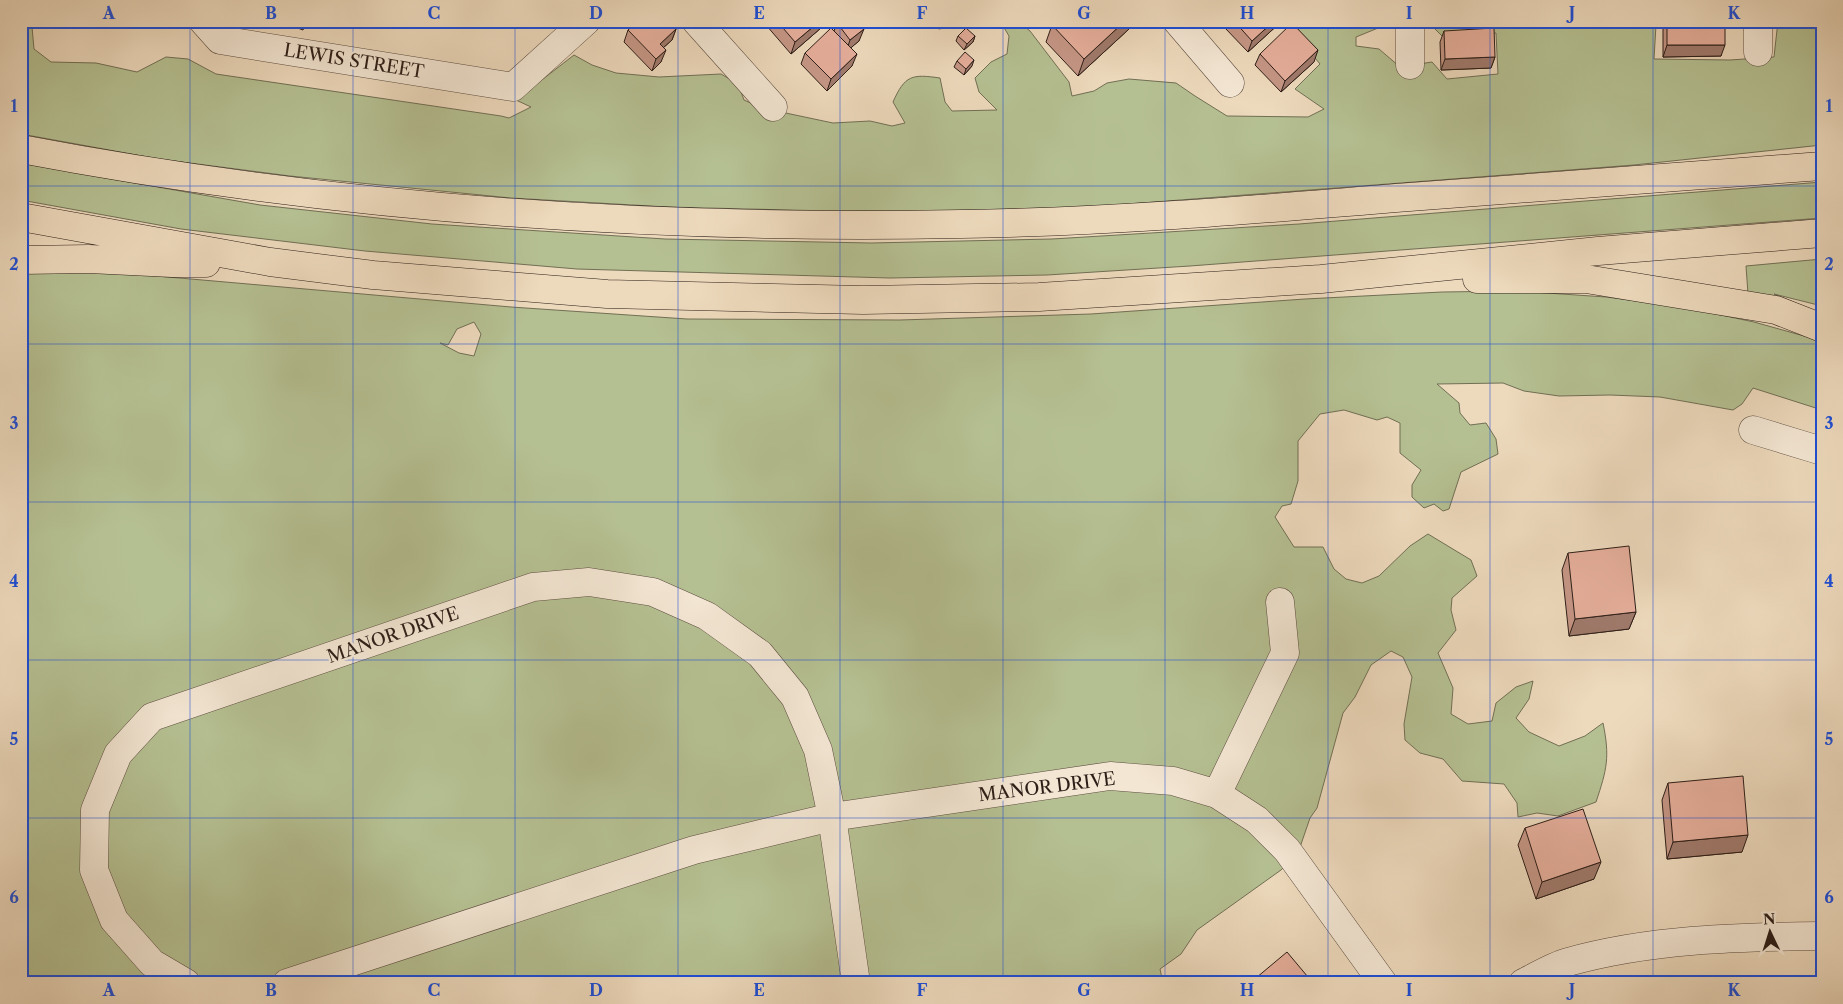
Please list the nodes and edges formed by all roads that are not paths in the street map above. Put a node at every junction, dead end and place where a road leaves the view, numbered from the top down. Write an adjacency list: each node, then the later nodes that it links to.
1 (203, 21): 2 (street, LEWIS STREET)
2 (586, 21)
3 (696, 21): 10 (street)
4 (1177, 21): 9 (street)
5 (1410, 21): 8 (street)
6 (1758, 21): 7 (street)
7 (1758, 52)
8 (1410, 66)
9 (1230, 83)
10 (773, 108)
11 (21, 149): 12 (highway)
12 (1822, 166)
13 (21, 217): 16 (highway)
14 (1822, 233): 17 (highway)
15 (21, 260): 16 (highway)
16 (270, 262): 17 (highway)
17 (1320, 279): 18 (highway)
18 (1822, 328)
19 (1753, 430): 20 (street)
20 (1822, 451)
21 (1280, 602): 22 (street)
22 (1217, 794): 23 (street, MANOR DRIVE); 28 (street, MANOR DRIVE)
23 (832, 817): 25 (street, MANOR DRIVE); 26 (street, MANOR DRIVE); 27 (street)
24 (1822, 936): 29 (street)
25 (186, 983)
26 (288, 983)
27 (856, 983)
28 (1383, 983)
29 (1523, 983)

